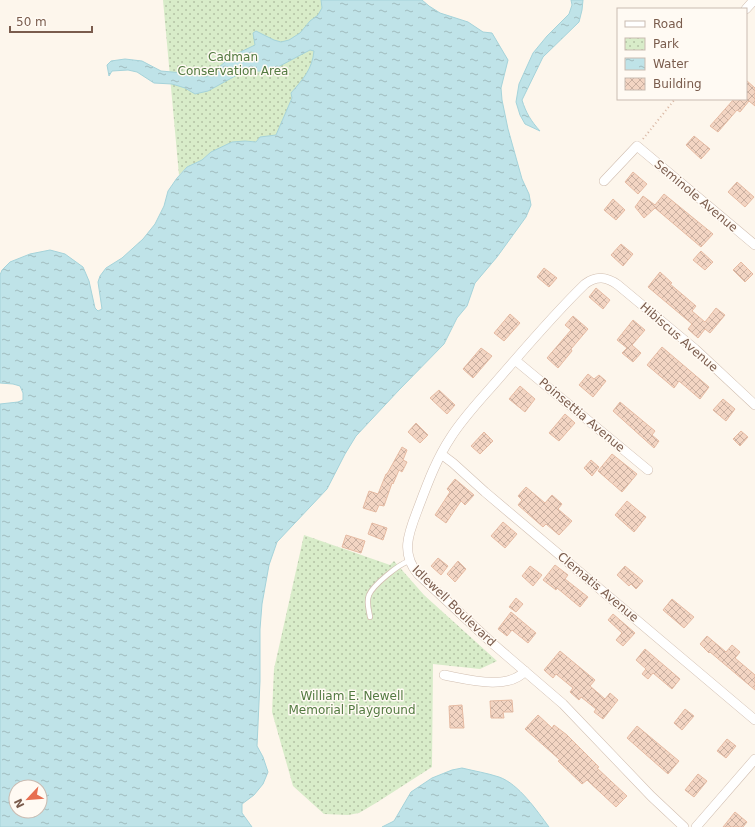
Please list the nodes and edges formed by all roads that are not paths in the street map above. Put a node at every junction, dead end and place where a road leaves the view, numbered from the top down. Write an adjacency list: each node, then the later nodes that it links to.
1 (754, 0): 2 (street)
2 (747, 8)
3 (604, 181): 4 (street, Seminole Avenue)
4 (755, 245)
5 (599, 278): 6 (street, Idlewell Boulevard); 7 (street, Hibiscus Avenue)
6 (515, 360): 8 (street, Idlewell Boulevard); 9 (street, Poinsettia Avenue)
7 (755, 405)
8 (441, 454): 10 (street, Idlewell Boulevard); 14 (street, Clematis Avenue)
9 (648, 470)
10 (409, 561): 11 (lane); 12 (street, Idlewell Boulevard)
11 (370, 617)
12 (525, 672): 13 (street); 16 (street, Idlewell Boulevard)
13 (444, 675)
14 (755, 720)
15 (755, 759): 17 (street)
16 (684, 827)
17 (696, 827)

